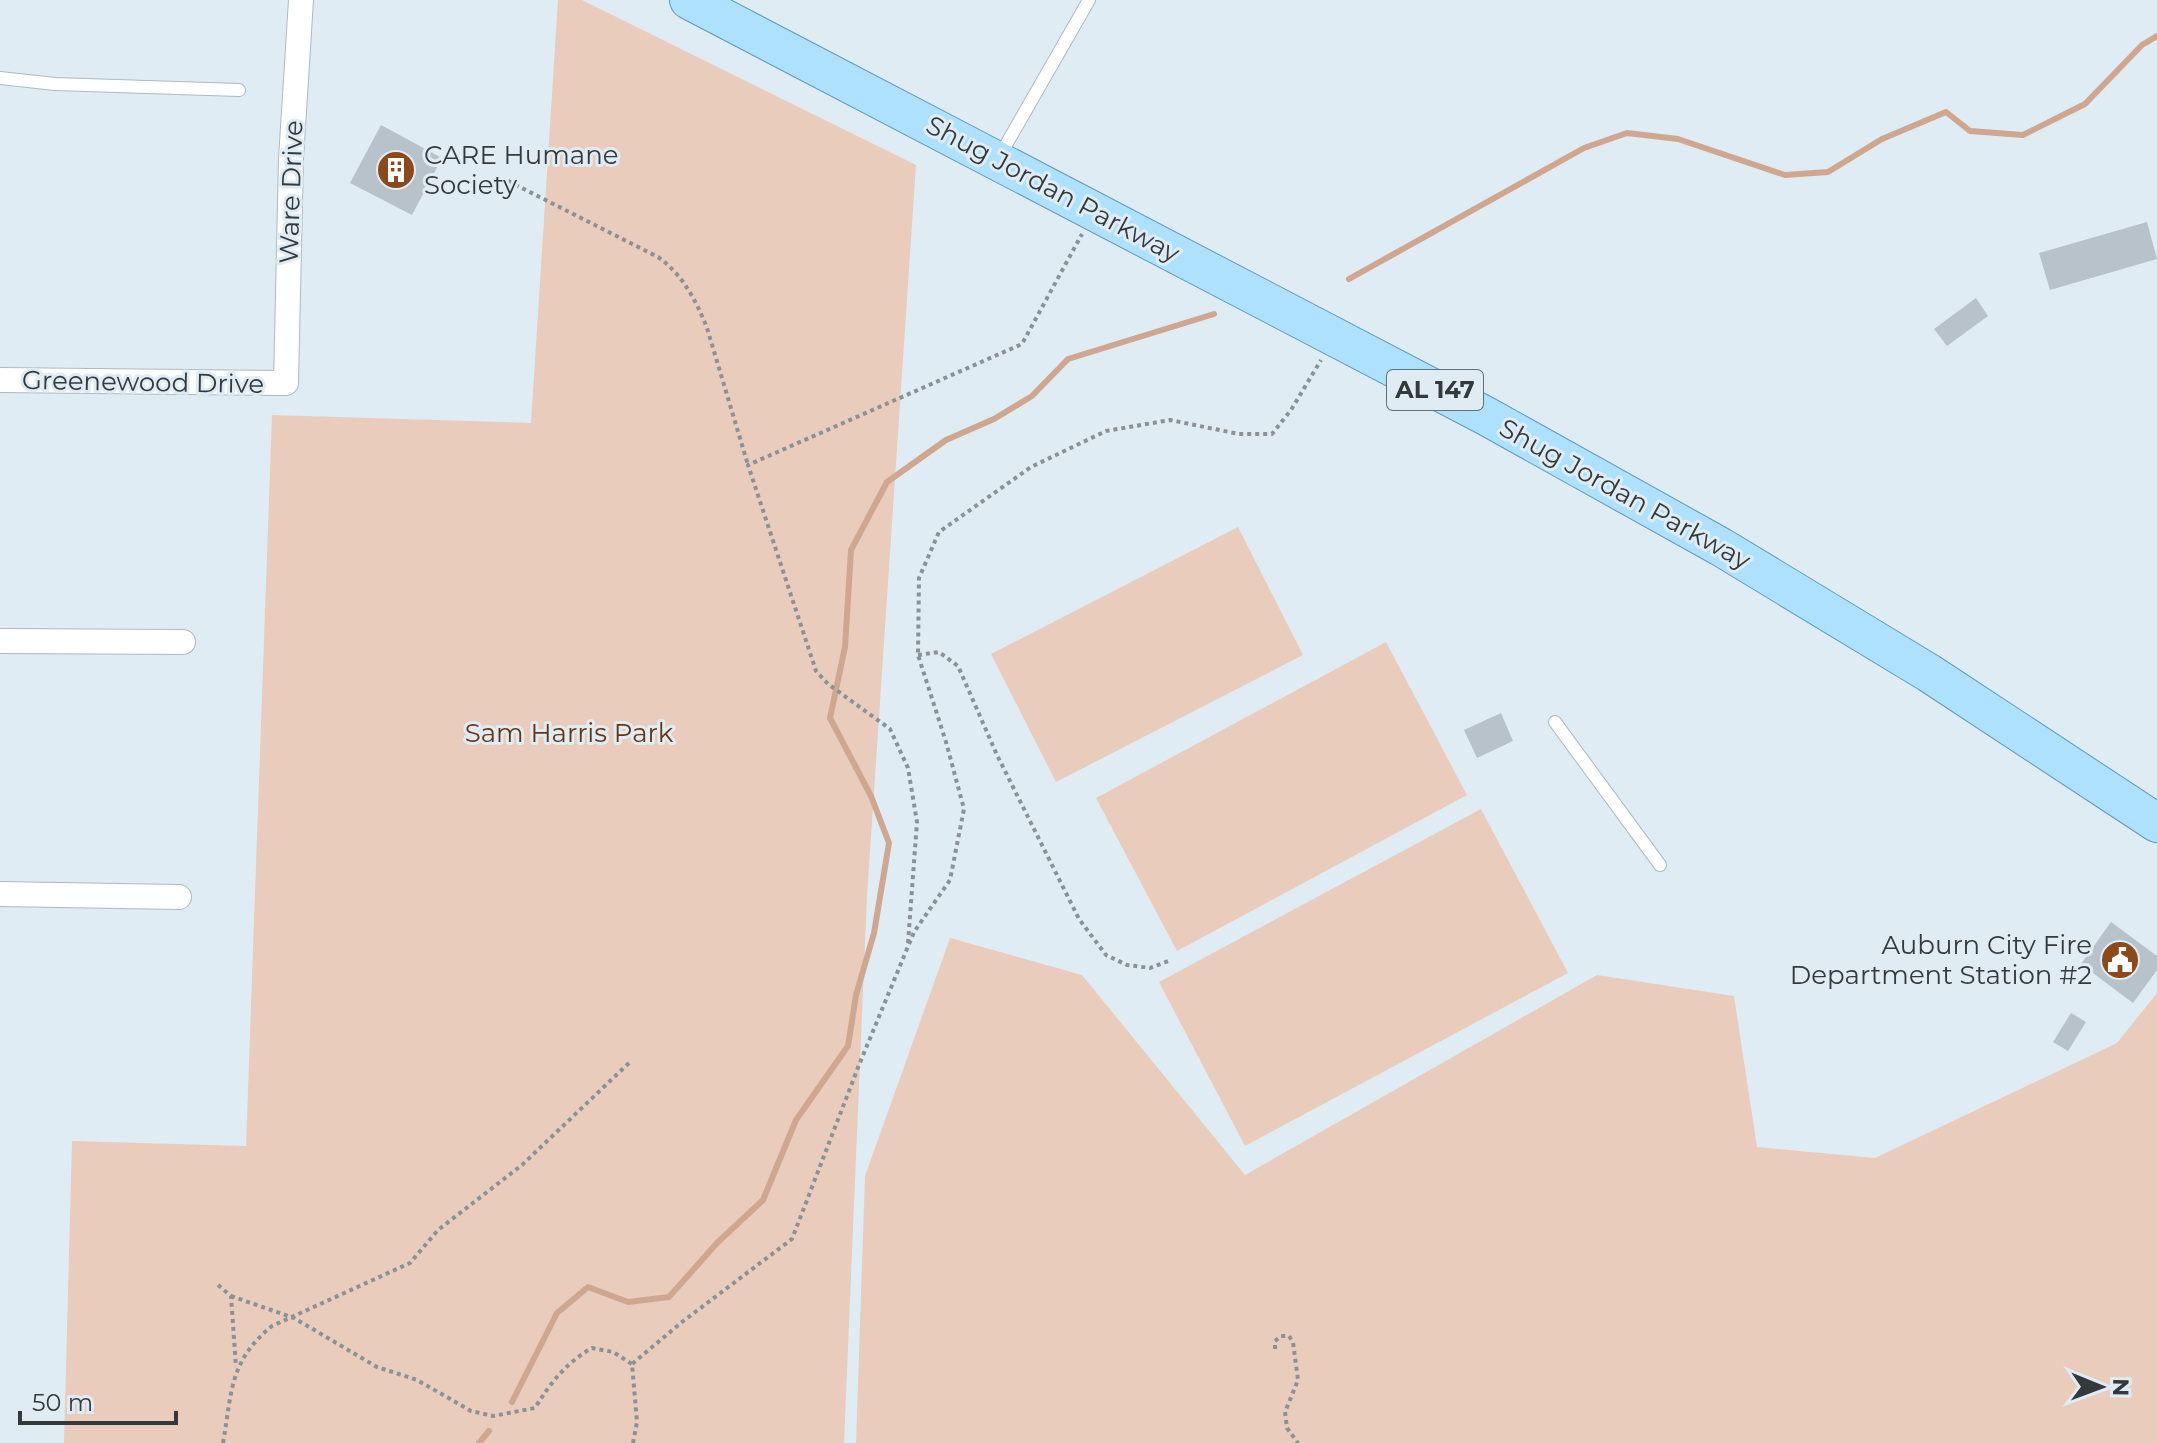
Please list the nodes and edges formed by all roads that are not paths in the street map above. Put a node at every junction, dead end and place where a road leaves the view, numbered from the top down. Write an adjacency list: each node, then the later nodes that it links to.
1 (301, 0): 8 (street, Ware Drive)
2 (689, 0): 6 (main road, Shug Jordan Parkway / AL 147)
3 (1089, 0): 6 (lane)
4 (0, 78): 5 (lane)
5 (239, 90)
6 (997, 160): 12 (main road, Shug Jordan Parkway / AL 147)
7 (0, 380): 8 (street, Greenewood Drive)
8 (286, 383)
9 (0, 641): 10 (street)
10 (183, 642)
11 (1555, 722): 13 (lane)
12 (2157, 823)
13 (1660, 865)
14 (0, 894): 15 (street)
15 (179, 897)

